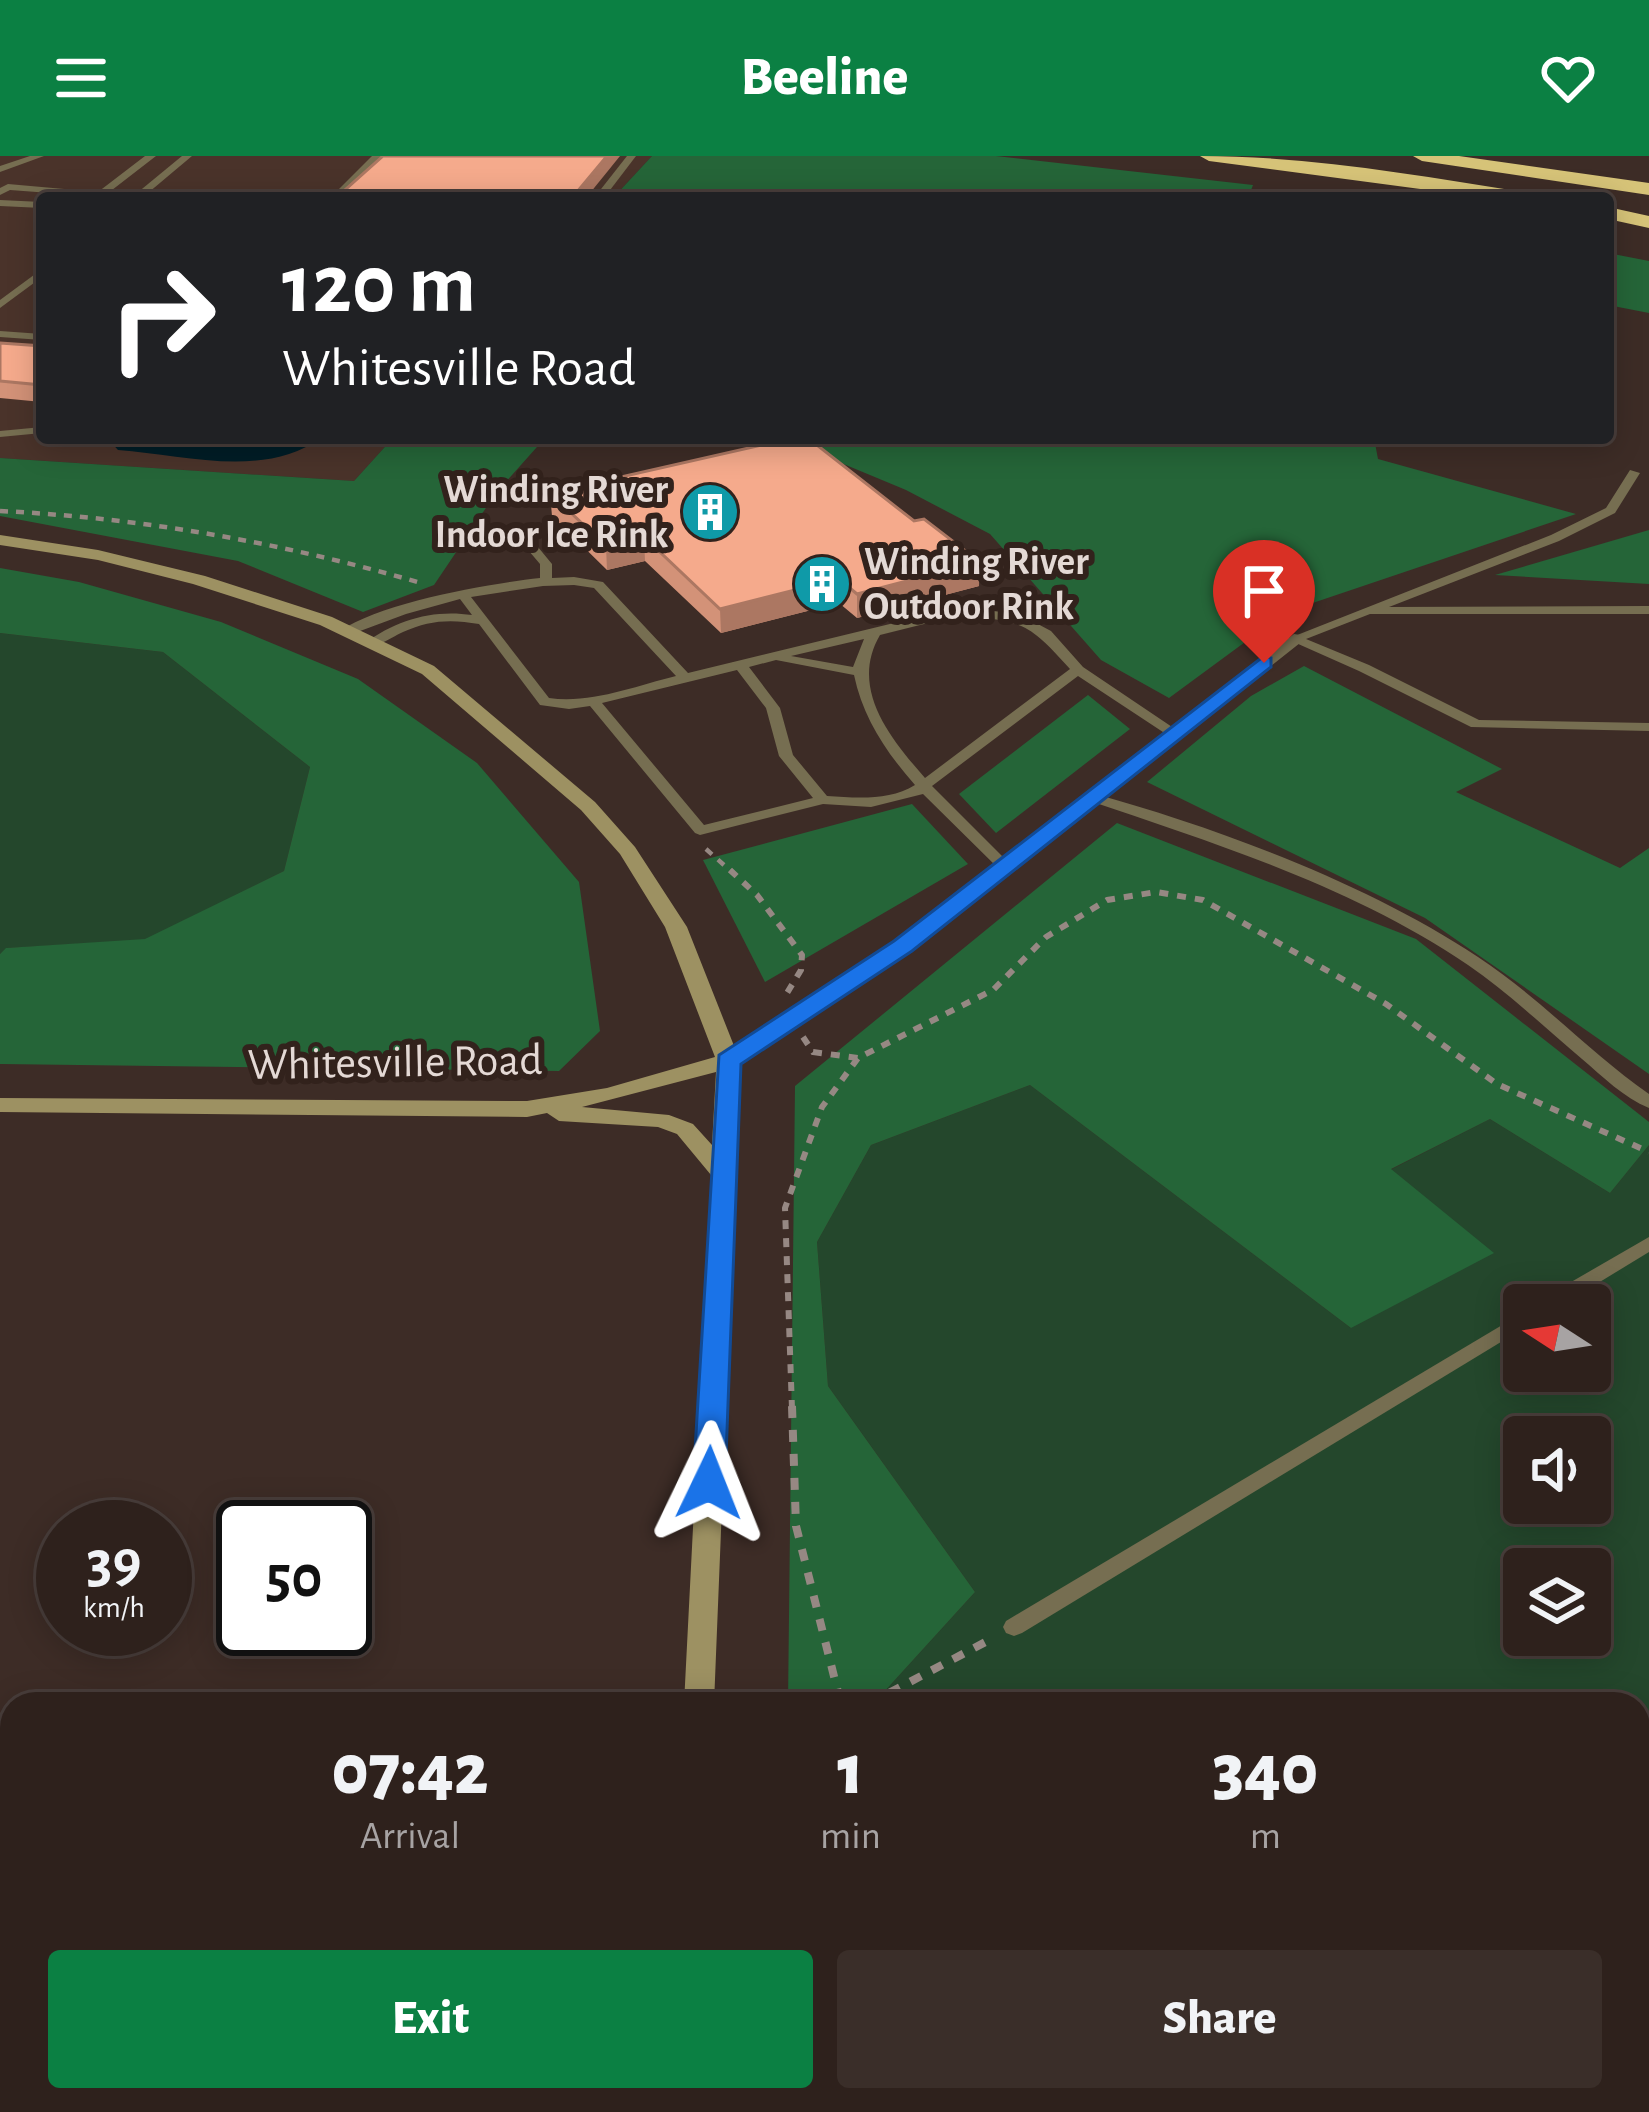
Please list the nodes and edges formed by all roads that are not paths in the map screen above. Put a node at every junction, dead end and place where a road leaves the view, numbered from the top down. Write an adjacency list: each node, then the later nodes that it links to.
1 (40, 156): 10 (lane)
2 (151, 156): 15 (lane)
3 (188, 156): 16 (lane)
4 (377, 156): 17 (lane)
5 (632, 156): 18 (lane)
6 (1209, 156): 19 (highway)
7 (1300, 156): 20 (highway)
8 (1422, 156): 12 (highway)
9 (1520, 156): 11 (highway)
10 (0, 169)
11 (1649, 177)
12 (1649, 189)
13 (0, 192): 14 (lane)
14 (66, 192)
15 (104, 192)
16 (143, 192)
17 (341, 192)
18 (604, 192)
19 (1485, 192)
20 (1501, 192)
21 (0, 202): 22 (lane)
22 (36, 205)
23 (1614, 214): 24 (highway)
24 (1649, 222)
25 (36, 277): 26 (lane)
26 (0, 304)
27 (0, 334): 28 (lane)
28 (36, 337)
29 (36, 431): 30 (lane)
30 (0, 434)
31 (1634, 473): 37 (lane)
32 (0, 540): 40 (main road)
33 (529, 544): 34 (lane)
34 (546, 578): 35 (lane); 47 (lane)
35 (464, 596): 38 (lane); 40 (lane)
36 (1649, 610): 37 (lane)
37 (1357, 611): 41 (lane)
38 (483, 620): 42 (lane); 48 (lane)
39 (876, 630): 43 (lane); 45 (lane); 46 (lane)
40 (347, 631): 42 (main road)
41 (1294, 639): 49 (lane); 50 (street, Whitesville Road)
42 (372, 643): 55 (main road)
43 (772, 659): 44 (lane); 46 (lane)
44 (741, 665): 47 (lane); 53 (lane)
45 (1078, 670): 50 (lane); 51 (lane)
46 (860, 672): 51 (lane)
47 (685, 678): 48 (lane)
48 (593, 700): 53 (lane)
49 (1649, 727)
50 (1174, 733): 52 (street, Whitesville Road)
51 (923, 783): 53 (lane); 54 (lane)
52 (1092, 797): 54 (street, Whitesville Road); 56 (lane)
53 (823, 800)
54 (1004, 866): 55 (street, Whitesville Road)
55 (728, 1061): 58 (main road, Whitesville Road); 59 (main road)
56 (1649, 1102)
57 (0, 1105): 58 (main road, Whitesville Road)
58 (527, 1109): 59 (main road)
59 (723, 1174): 64 (main road)
60 (1649, 1243): 61 (lane)
61 (1582, 1284)
62 (1503, 1332): 63 (lane)
63 (1014, 1628)
64 (700, 1692)

